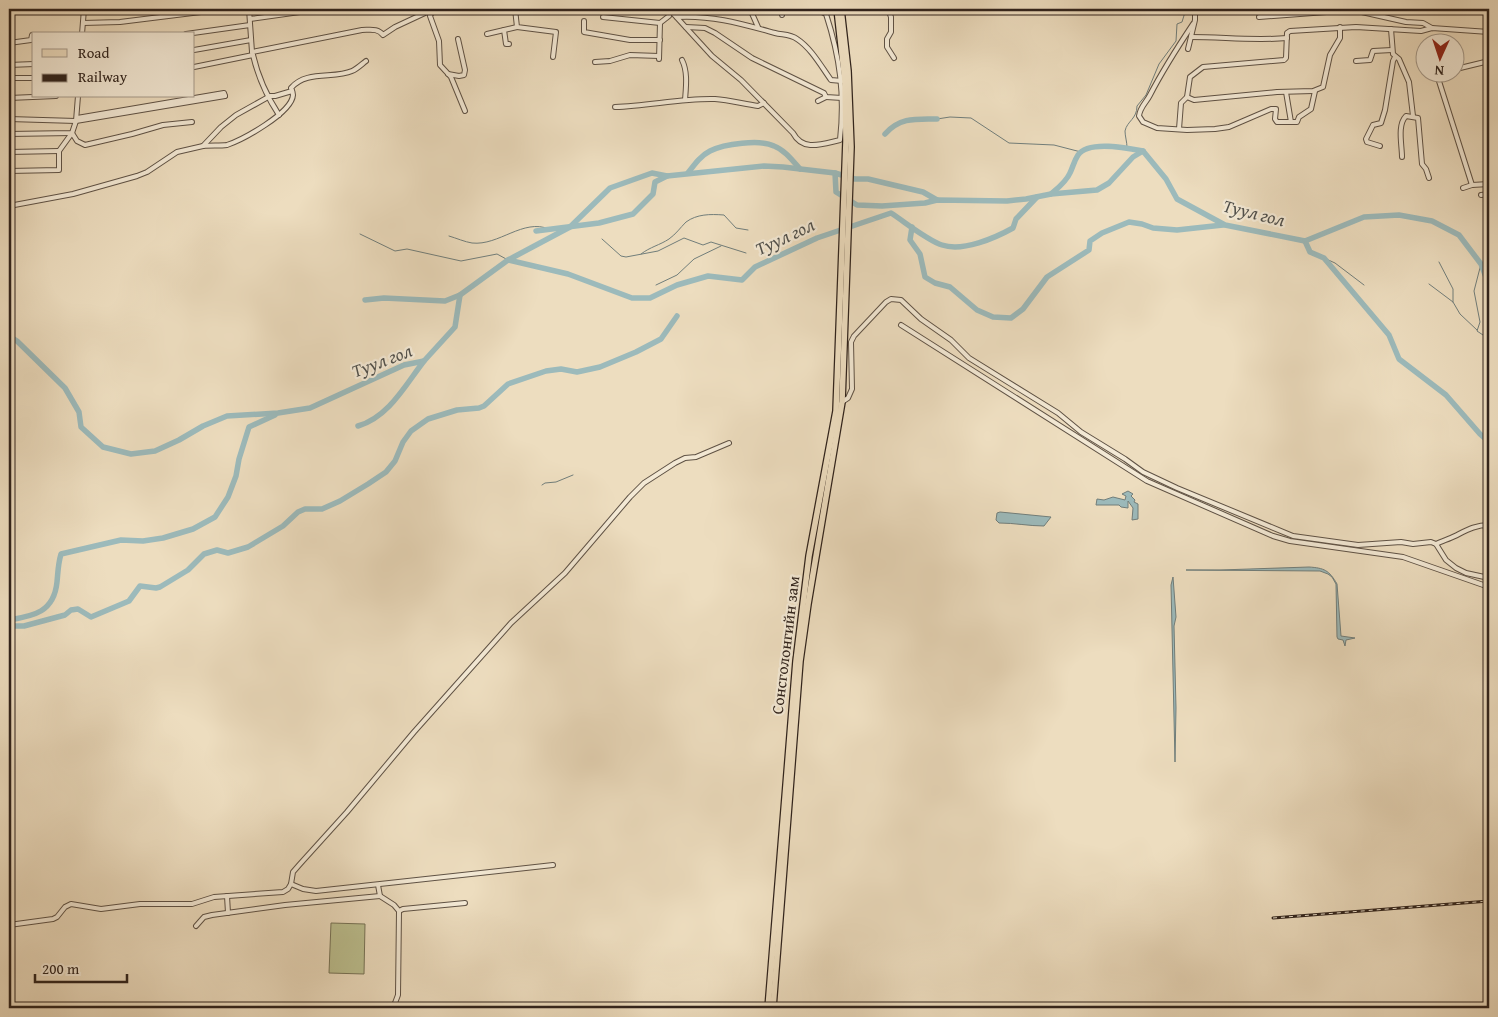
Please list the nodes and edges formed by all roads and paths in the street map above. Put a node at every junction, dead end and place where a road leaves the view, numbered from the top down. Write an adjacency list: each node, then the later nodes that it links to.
1 (84, 9): 26 (street)
2 (225, 9): 26 (street)
3 (249, 9): 24 (street)
4 (321, 9): 24 (street)
5 (426, 9): 53 (street)
6 (431, 9): 20 (street)
7 (442, 9): 20 (street)
8 (507, 9): 18 (street)
9 (516, 9): 30 (street)
10 (670, 9): 22 (street); 27 (street)
11 (748, 9): 32 (street)
12 (781, 9): 19 (street)
13 (816, 9): 47 (street)
14 (836, 9): 47 (main road)
15 (841, 9): 98 (main road)
16 (888, 9): 55 (street)
17 (1195, 9): 28 (street)
18 (492, 10)
19 (782, 15)
20 (430, 16): 66 (street)
21 (603, 17): 27 (street)
22 (677, 17): 31 (street); 32 (street)
23 (1259, 17): 35 (street)
24 (250, 19): 29 (street)
25 (584, 21): 46 (street)
26 (82, 23): 37 (street)
27 (660, 23): 46 (street)
28 (1193, 24): 42 (street); 93 (street)
29 (250, 25): 39 (street); 44 (street)
30 (517, 27): 36 (street); 54 (street)
31 (686, 27): 76 (street); 83 (street)
32 (758, 27): 69 (street)
33 (1340, 27): 34 (street); 43 (street); 72 (street)
34 (1391, 28): 35 (street); 52 (street)
35 (1432, 28): 38 (street)
36 (504, 30): 40 (street); 49 (street)
37 (82, 32)
38 (1489, 32)
39 (195, 33)
40 (487, 34)
41 (32, 35): 48 (street)
42 (1191, 37): 43 (street); 50 (street)
43 (1287, 38): 77 (street)
44 (251, 40): 51 (street); 53 (street)
45 (458, 40): 66 (street)
46 (660, 40): 61 (street)
47 (838, 40): 69 (main road)
48 (9, 42)
49 (509, 44)
50 (1188, 49)
51 (195, 50)
52 (1392, 50): 56 (street); 59 (street)
53 (252, 54): 64 (street); 80 (street)
54 (552, 57)
55 (894, 58)
56 (1396, 58): 88 (street); 97 (street)
57 (682, 60): 81 (street)
58 (366, 61): 71 (street)
59 (1356, 61)
60 (1489, 61): 65 (street)
61 (595, 62)
62 (32, 64): 63 (street)
63 (9, 65)
64 (195, 67)
65 (1466, 67)
66 (448, 74): 86 (street)
67 (9, 78): 68 (street)
68 (32, 78)
69 (843, 81): 74 (main road)
70 (1439, 82): 105 (street)
71 (292, 91): 80 (street); 87 (street)
72 (1315, 91): 73 (street); 92 (street)
73 (1286, 92): 77 (street); 92 (street)
74 (843, 95): 76 (street); 83 (street); 98 (main road)
75 (32, 97): 78 (street)
76 (826, 97): 82 (street)
77 (1187, 97): 93 (street)
78 (9, 98)
79 (78, 98): 90 (street)
80 (267, 98): 87 (street); 96 (street)
81 (685, 100): 83 (street); 85 (street)
82 (818, 101)
83 (764, 103)
84 (152, 106): 84 (street); 90 (street)
85 (615, 107)
86 (466, 110)
87 (278, 114): 96 (street)
88 (1413, 116): 101 (street); 103 (street)
89 (9, 119): 90 (street)
90 (77, 120): 95 (street)
91 (192, 122): 95 (street)
92 (1291, 122): 93 (street)
93 (1179, 130)
94 (9, 134): 95 (street)
95 (72, 134): 99 (street)
96 (203, 146): 109 (street)
97 (1380, 146)
98 (848, 147): 110 (main road)
99 (59, 151): 100 (street); 102 (street)
100 (9, 152)
101 (1402, 156)
102 (9, 171)
103 (1429, 178)
104 (1489, 184): 105 (street)
105 (1472, 185): 106 (street)
106 (1463, 188)
107 (1489, 194): 108 (street)
108 (1481, 195)
109 (9, 206)
110 (843, 287): 112 (main road, Сонсголонгийн зам); 129 (main road, Сонсголонгийн зам)
111 (901, 325): 117 (street)
112 (842, 402): 115 (street); 130 (main road, Сонсголонгийн зам)
113 (729, 443): 119 (street)
114 (1489, 525): 115 (street)
115 (1436, 544): 116 (street)
116 (1489, 578)
117 (1489, 587)
118 (553, 865): 120 (street)
119 (291, 884): 120 (street); 121 (street)
120 (378, 885): 122 (street)
121 (228, 896): 125 (street); 126 (street)
122 (380, 896): 124 (street); 125 (street)
123 (465, 903): 124 (street)
124 (399, 911): 128 (street)
125 (228, 912): 127 (street)
126 (9, 925)
127 (196, 926)
128 (390, 1008)
129 (768, 1008)
130 (773, 1008)

